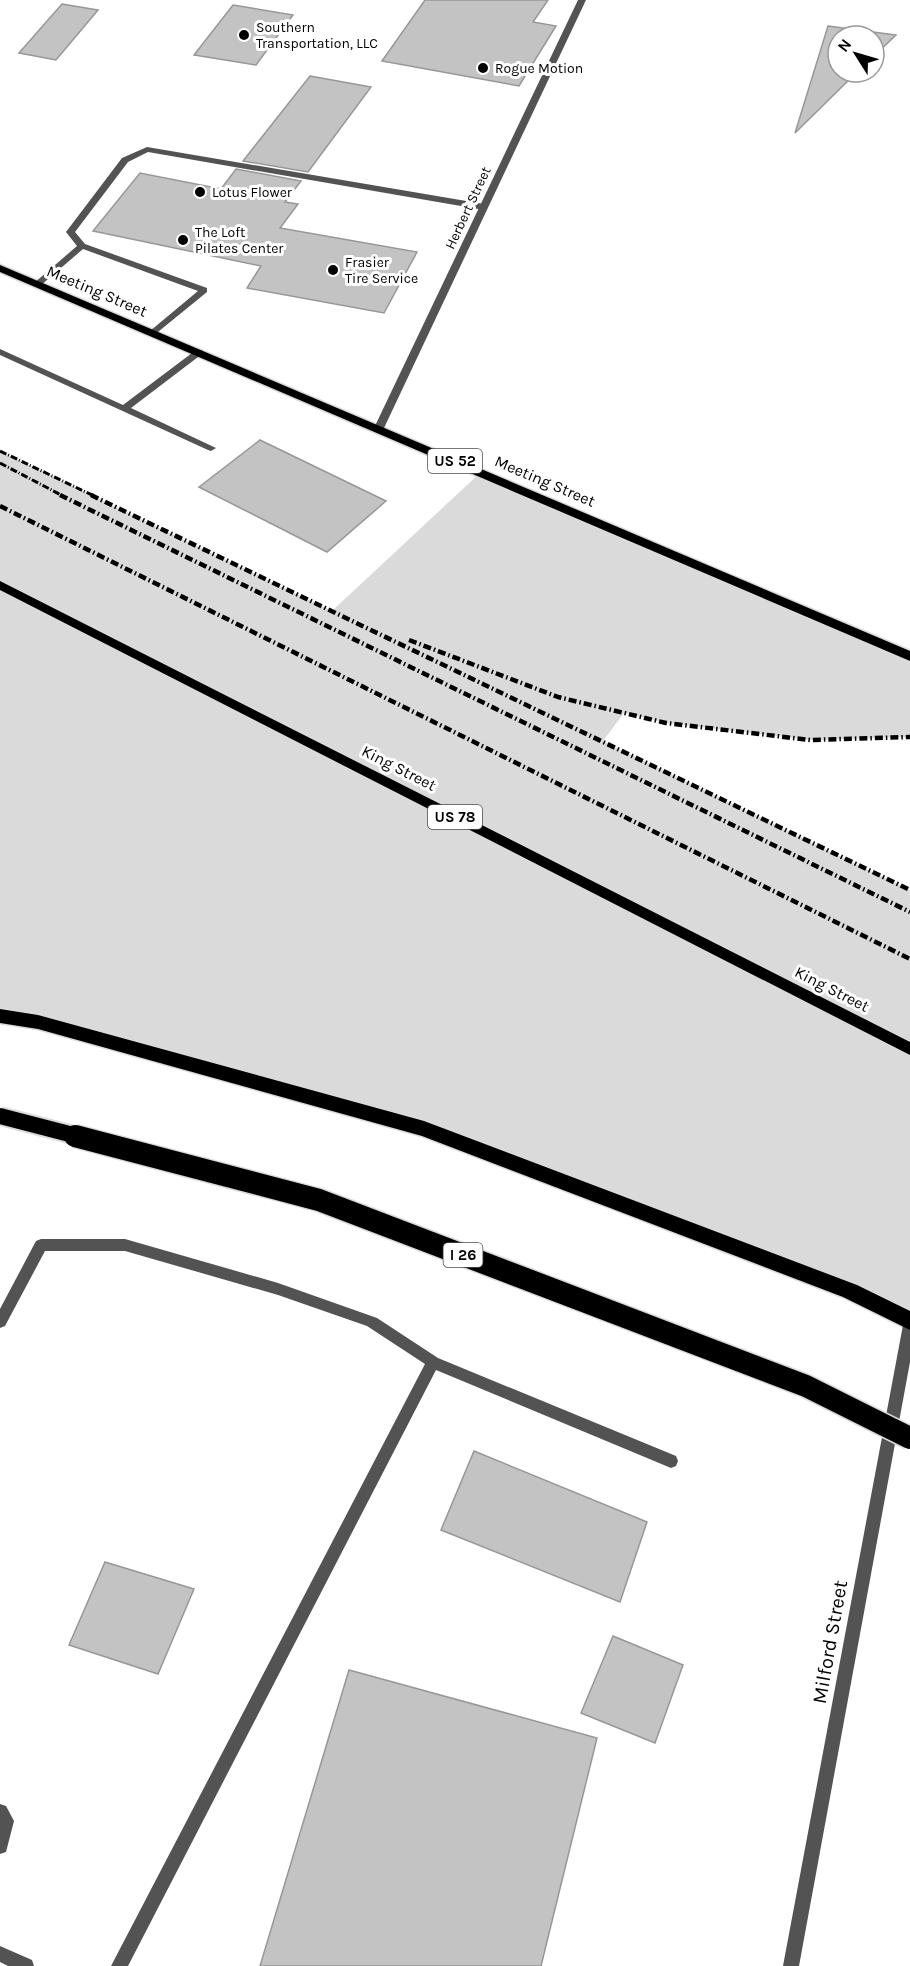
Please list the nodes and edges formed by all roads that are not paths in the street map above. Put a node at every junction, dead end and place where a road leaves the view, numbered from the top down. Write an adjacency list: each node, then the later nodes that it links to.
1 (582, 0): 2 (street, Herbert Street)
2 (484, 207): 3 (street); 10 (street, Herbert Street)
3 (82, 246): 5 (street); 6 (street)
4 (0, 268): 5 (main road, Meeting Street / US 52)
5 (37, 284): 6 (main road, Meeting Street / US 52)
6 (153, 333): 8 (main road, Meeting Street / US 52)
7 (0, 352): 9 (street)
8 (199, 352): 9 (street); 10 (main road, Meeting Street / US 52)
9 (124, 408): 11 (street)
10 (380, 428): 13 (main road, Meeting Street / US 52)
11 (211, 448)
12 (0, 585): 15 (main road, King Street / US 78)
13 (910, 656)
14 (0, 1016): 18 (highway)
15 (910, 1049)
16 (0, 1116): 20 (highway, I 26, bridge)
17 (0, 1322): 19 (street)
18 (910, 1323): 27 (street, Milford Street)
19 (433, 1362): 21 (street); 26 (street)
20 (910, 1438)
21 (671, 1461)
22 (0, 1812): 23 (street)
23 (0, 1846)
24 (0, 1954): 25 (street)
25 (26, 1966)
26 (119, 1966)
27 (791, 1966)

